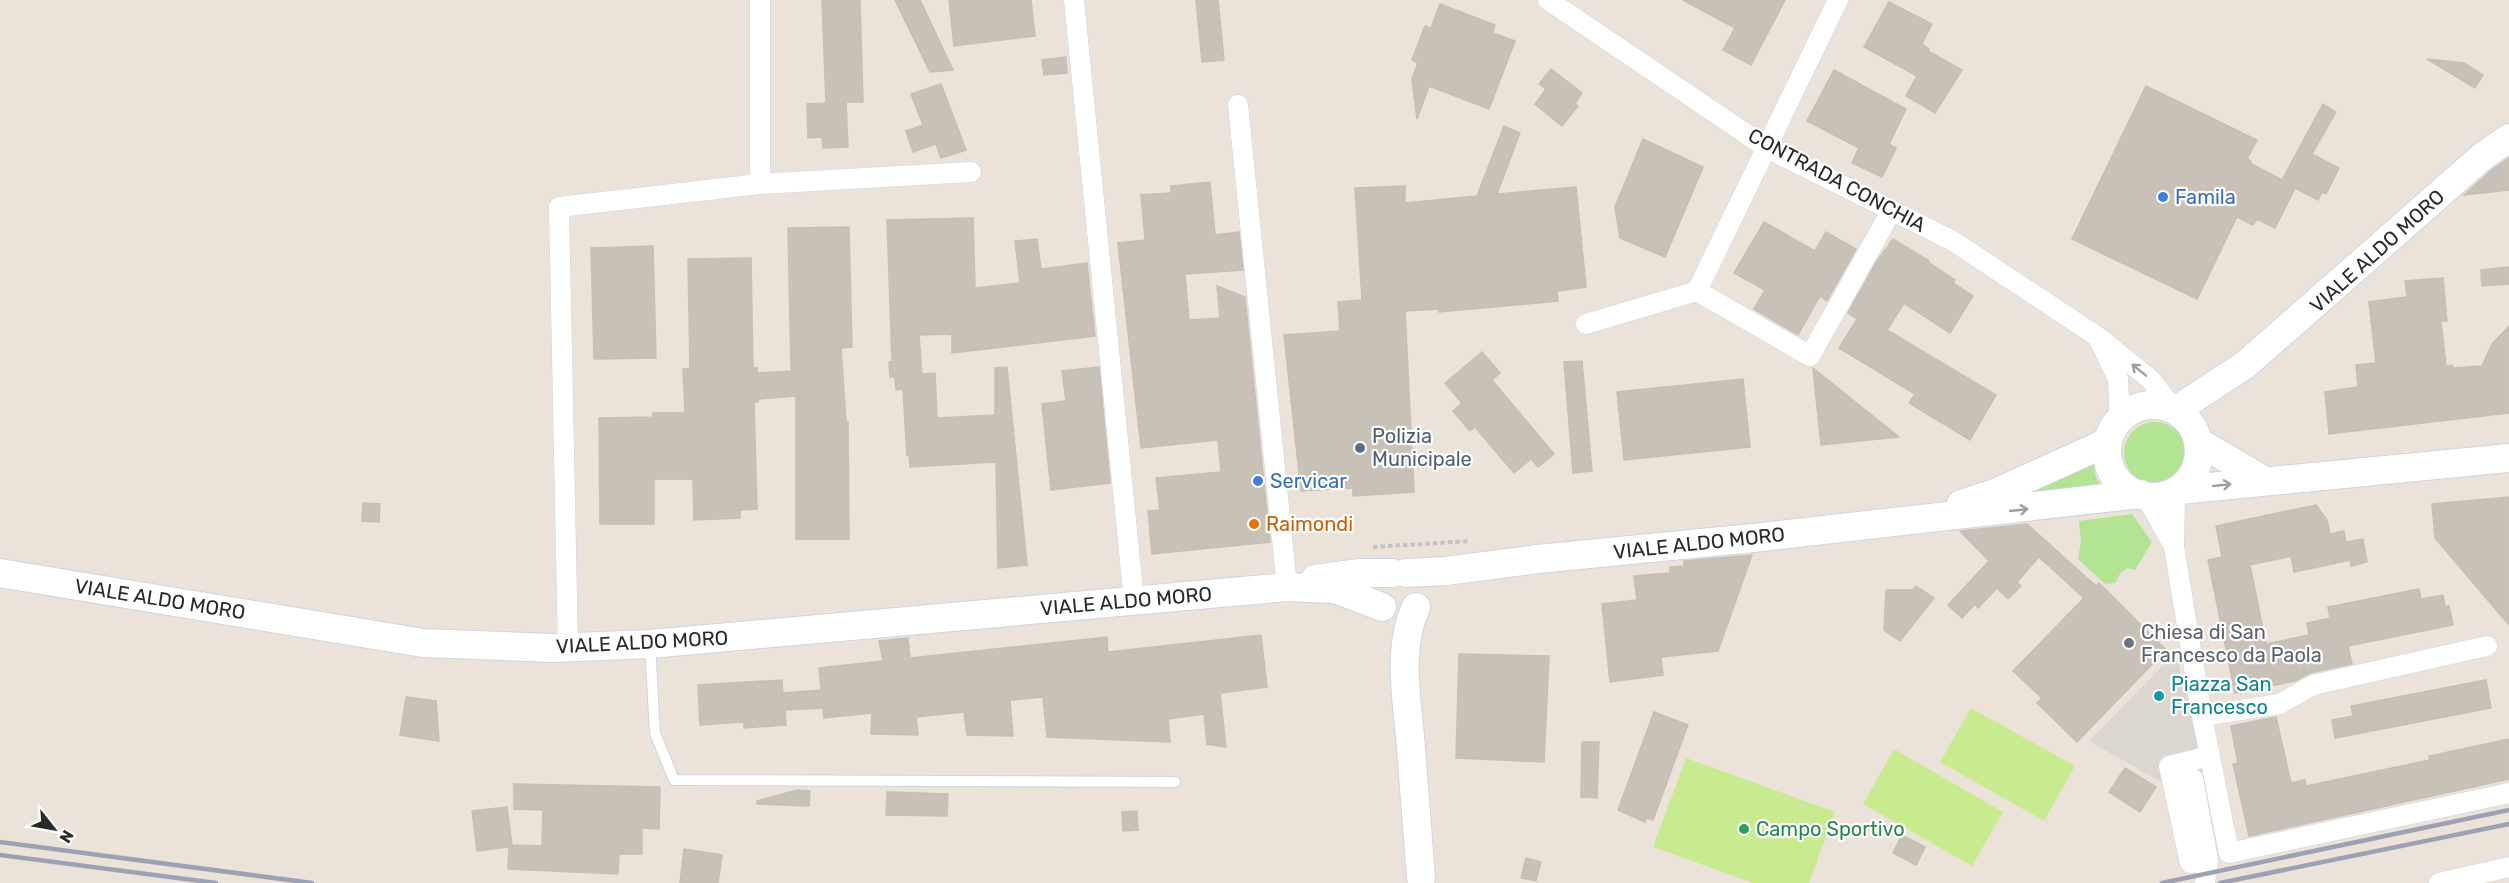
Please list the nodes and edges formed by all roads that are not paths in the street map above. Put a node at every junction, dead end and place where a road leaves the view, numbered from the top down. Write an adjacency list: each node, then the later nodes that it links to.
1 (760, 0): 9 (street)
2 (1074, 0): 28 (street)
3 (1548, 0): 7 (street, CONTRADA CONCHIA)
4 (1838, 0): 7 (street)
5 (1238, 105): 27 (street)
6 (2509, 138): 14 (main road, VIALE ALDO MORO)
7 (1767, 148): 10 (street, CONTRADA CONCHIA); 11 (street)
8 (971, 172): 9 (street)
9 (760, 184): 33 (street)
10 (1892, 210): 11 (street); 13 (street, CONTRADA CONCHIA)
11 (1697, 291): 12 (street)
12 (1586, 324)
13 (2098, 336): 15 (street, CONTRADA CONCHIA, one-way to 13); 16 (street)
14 (2246, 365): 15 (main road, VIALE ALDO MORO); 17 (main road, VIALE ALDO MORO)
15 (2175, 410): 16 (main road); 17 (main road)
16 (2114, 430): 21 (main road); 22 (main road, VIALE ALDO MORO)
17 (2198, 439): 19 (main road); 20 (main road)
18 (2509, 458): 19 (main road)
19 (2265, 481): 20 (main road, one-way to 19)
20 (2177, 491): 21 (main road); 23 (street)
21 (2143, 495): 22 (main road, VIALE ALDO MORO, one-way to 21); 23 (street)
22 (1898, 522): 24 (main road, VIALE ALDO MORO)
23 (2174, 547): 35 (street)
24 (1500, 564): 26 (main road, VIALE ALDO MORO); 29 (main road, VIALE ALDO MORO)
25 (0, 573): 33 (main road, VIALE ALDO MORO)
26 (1399, 573): 27 (main road, VIALE ALDO MORO); 29 (main road); 30 (main road)
27 (1287, 587): 28 (main road, VIALE ALDO MORO); 30 (main road, VIALE ALDO MORO)
28 (1134, 601): 31 (main road, VIALE ALDO MORO)
29 (1418, 604): 30 (main road); 34 (main road)
30 (1384, 609): 34 (main road)
31 (650, 644): 33 (main road, VIALE ALDO MORO); 37 (lane)
32 (2487, 646): 35 (street)
33 (568, 647)
34 (1406, 686): 40 (main road)
35 (2202, 716): 36 (street)
36 (2210, 756): 38 (street); 41 (street)
37 (1175, 782)
38 (2509, 793)
39 (2509, 867): 42 (street)
40 (1421, 878)
41 (2205, 883)
42 (2439, 883)

